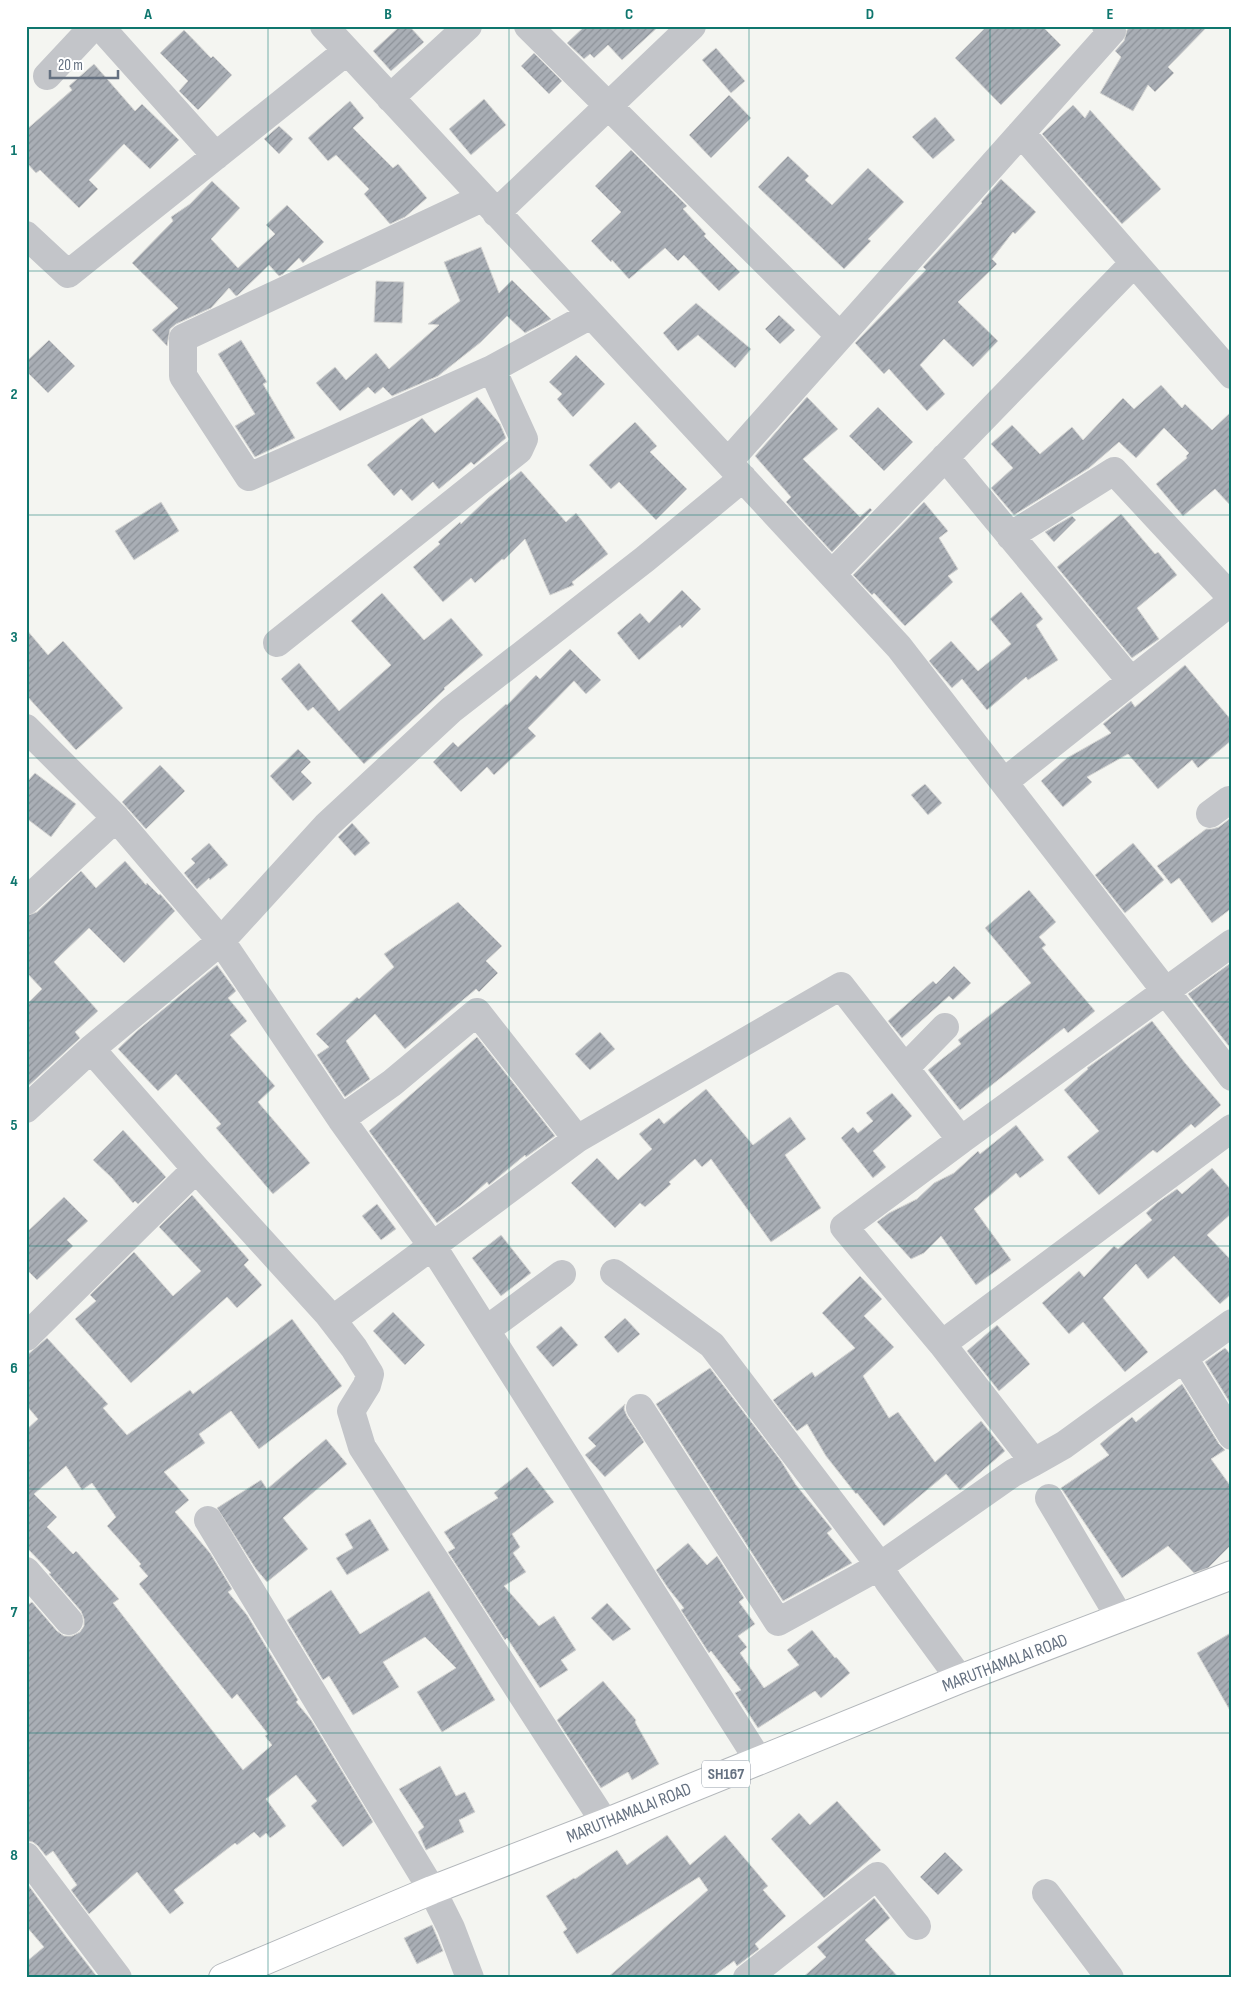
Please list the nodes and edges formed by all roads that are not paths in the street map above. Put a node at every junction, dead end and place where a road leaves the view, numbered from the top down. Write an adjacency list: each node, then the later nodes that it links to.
1 (324, 26): 6 (street)
2 (468, 26): 8 (street)
3 (528, 26): 9 (street)
4 (692, 26): 9 (street)
5 (1112, 28): 10 (street)
6 (347, 51): 8 (street); 11 (street)
7 (48, 76): 11 (street)
8 (390, 98): 12 (street)
9 (608, 106): 12 (street); 16 (street)
10 (1021, 132): 14 (street); 16 (street)
11 (216, 156): 13 (street)
12 (489, 205): 15 (street); 17 (street)
13 (26, 235)
14 (1134, 262): 18 (street); 19 (street)
15 (591, 315): 17 (street); 20 (street)
16 (840, 336): 20 (street)
17 (492, 369): 24 (street)
18 (1232, 375)
19 (945, 457): 21 (street); 22 (street)
20 (736, 470): 22 (street); 30 (street)
21 (1010, 536): 23 (street); 25 (street)
22 (832, 574): 27 (street)
23 (1232, 600): 25 (street)
24 (277, 643)
25 (1131, 681): 27 (street)
26 (26, 728): 28 (street)
27 (1004, 782): 32 (street)
28 (116, 818): 29 (street); 30 (street)
29 (26, 901)
30 (221, 941): 34 (street); 38 (street)
31 (1232, 943): 32 (street)
32 (1167, 992): 36 (street); 41 (street)
33 (945, 1027): 35 (street)
34 (91, 1049): 37 (street); 42 (street)
35 (905, 1068): 40 (street); 41 (street)
36 (1232, 1077)
37 (26, 1109)
38 (341, 1120): 40 (street); 43 (street)
39 (1232, 1128): 50 (street)
40 (577, 1140): 43 (street)
41 (961, 1140): 50 (street)
42 (196, 1169): 46 (street); 49 (street)
43 (433, 1246): 46 (street); 48 (street)
44 (614, 1273): 57 (street)
45 (562, 1274): 48 (street)
46 (327, 1313): 64 (street)
47 (1232, 1323): 51 (street)
48 (486, 1330): 63 (street)
49 (26, 1338)
50 (942, 1344): 54 (street)
51 (1184, 1358): 53 (street); 54 (street)
52 (640, 1408): 57 (street)
53 (1232, 1436)
54 (1034, 1462): 57 (street)
55 (1049, 1498): 60 (street)
56 (208, 1520): 66 (street)
57 (880, 1566): 62 (street)
58 (26, 1571): 61 (street)
59 (1232, 1575): 60 (main road, MARUTHAMALAI ROAD / SH167)
60 (1120, 1618): 62 (main road, MARUTHAMALAI ROAD / SH167)
61 (69, 1621)
62 (960, 1680): 63 (main road, MARUTHAMALAI ROAD / SH167)
63 (759, 1761): 64 (main road, MARUTHAMALAI ROAD / SH167)
64 (605, 1823): 66 (main road, MARUTHAMALAI ROAD / SH167)
65 (26, 1856): 70 (street)
66 (432, 1890): 69 (main road, MARUTHAMALAI ROAD / SH167); 71 (street)
67 (1046, 1893): 73 (street)
68 (917, 1926): 72 (street)
69 (235, 1975)
70 (118, 1978)
71 (470, 1978)
72 (747, 1978)
73 (1110, 1978)

